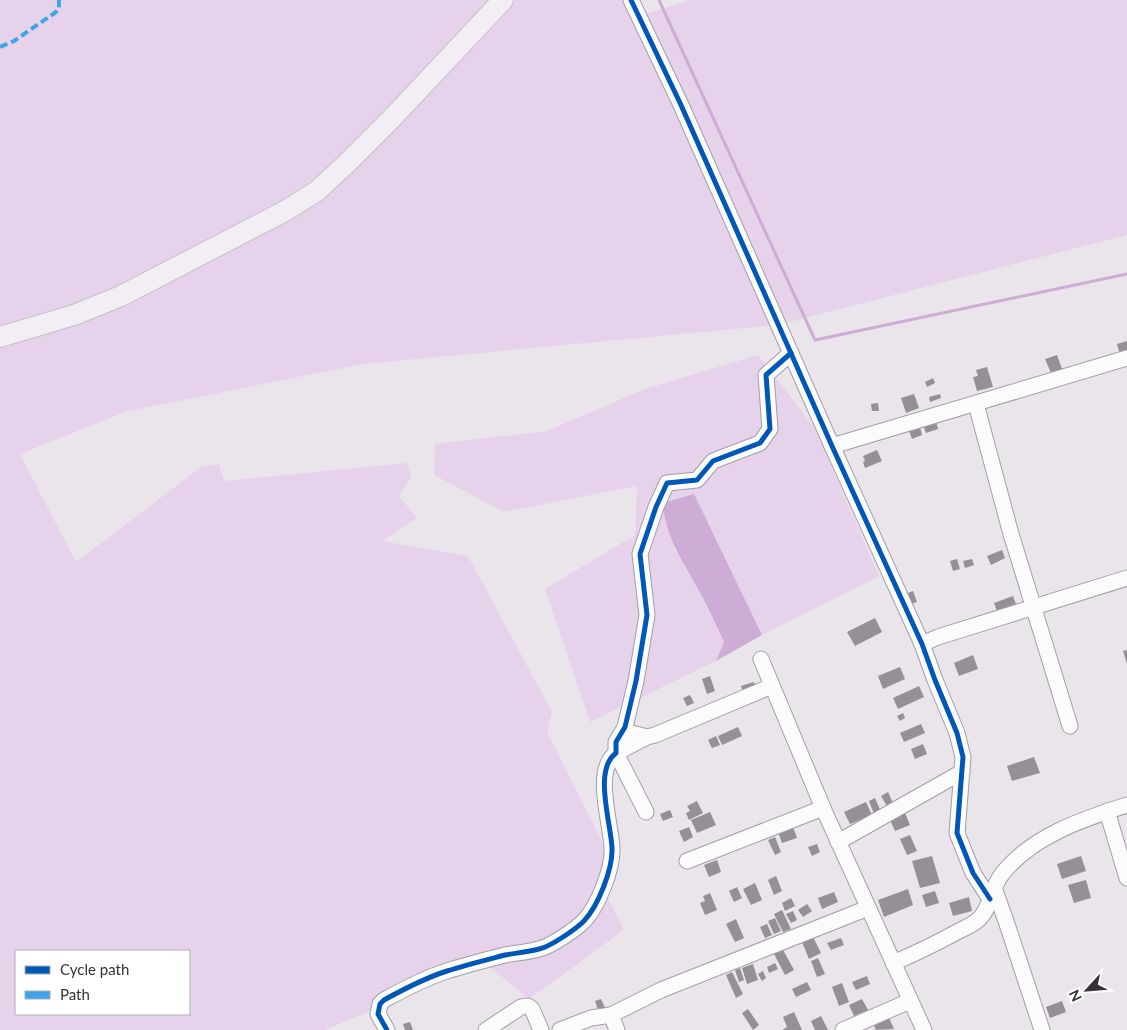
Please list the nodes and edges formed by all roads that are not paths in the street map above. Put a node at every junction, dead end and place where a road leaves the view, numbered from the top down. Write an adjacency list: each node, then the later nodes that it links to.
1 (503, 0): 3 (main road)
2 (631, 0): 4 (street)
3 (0, 337)
4 (791, 354): 7 (street); 14 (street)
5 (1127, 358): 6 (street)
6 (976, 404): 7 (street); 9 (street)
7 (832, 446): 10 (street)
8 (1127, 578): 9 (street)
9 (1034, 608): 10 (street); 13 (street)
10 (922, 644): 17 (street)
11 (761, 658): 12 (street)
12 (772, 686): 15 (street); 19 (street)
13 (1070, 726)
14 (624, 731): 15 (street); 16 (street)
15 (647, 737): 16 (street)
16 (616, 754): 21 (street); 30 (street)
17 (962, 772): 22 (street); 25 (street)
18 (1127, 805): 20 (street)
19 (823, 808): 22 (street); 23 (street)
20 (1107, 811): 24 (street); 25 (street)
21 (646, 812)
22 (838, 842): 26 (street)
23 (687, 861)
24 (1127, 878)
25 (992, 893): 27 (street); 37 (street)
26 (868, 908): 27 (street); 29 (street)
27 (893, 963): 28 (street)
28 (910, 1001): 35 (street); 36 (street)
29 (610, 1015): 33 (street); 34 (street)
30 (387, 1030)
31 (487, 1030): 32 (street)
32 (541, 1030)
33 (560, 1030)
34 (617, 1030)
35 (843, 1030)
36 (924, 1030)
37 (1042, 1030)

